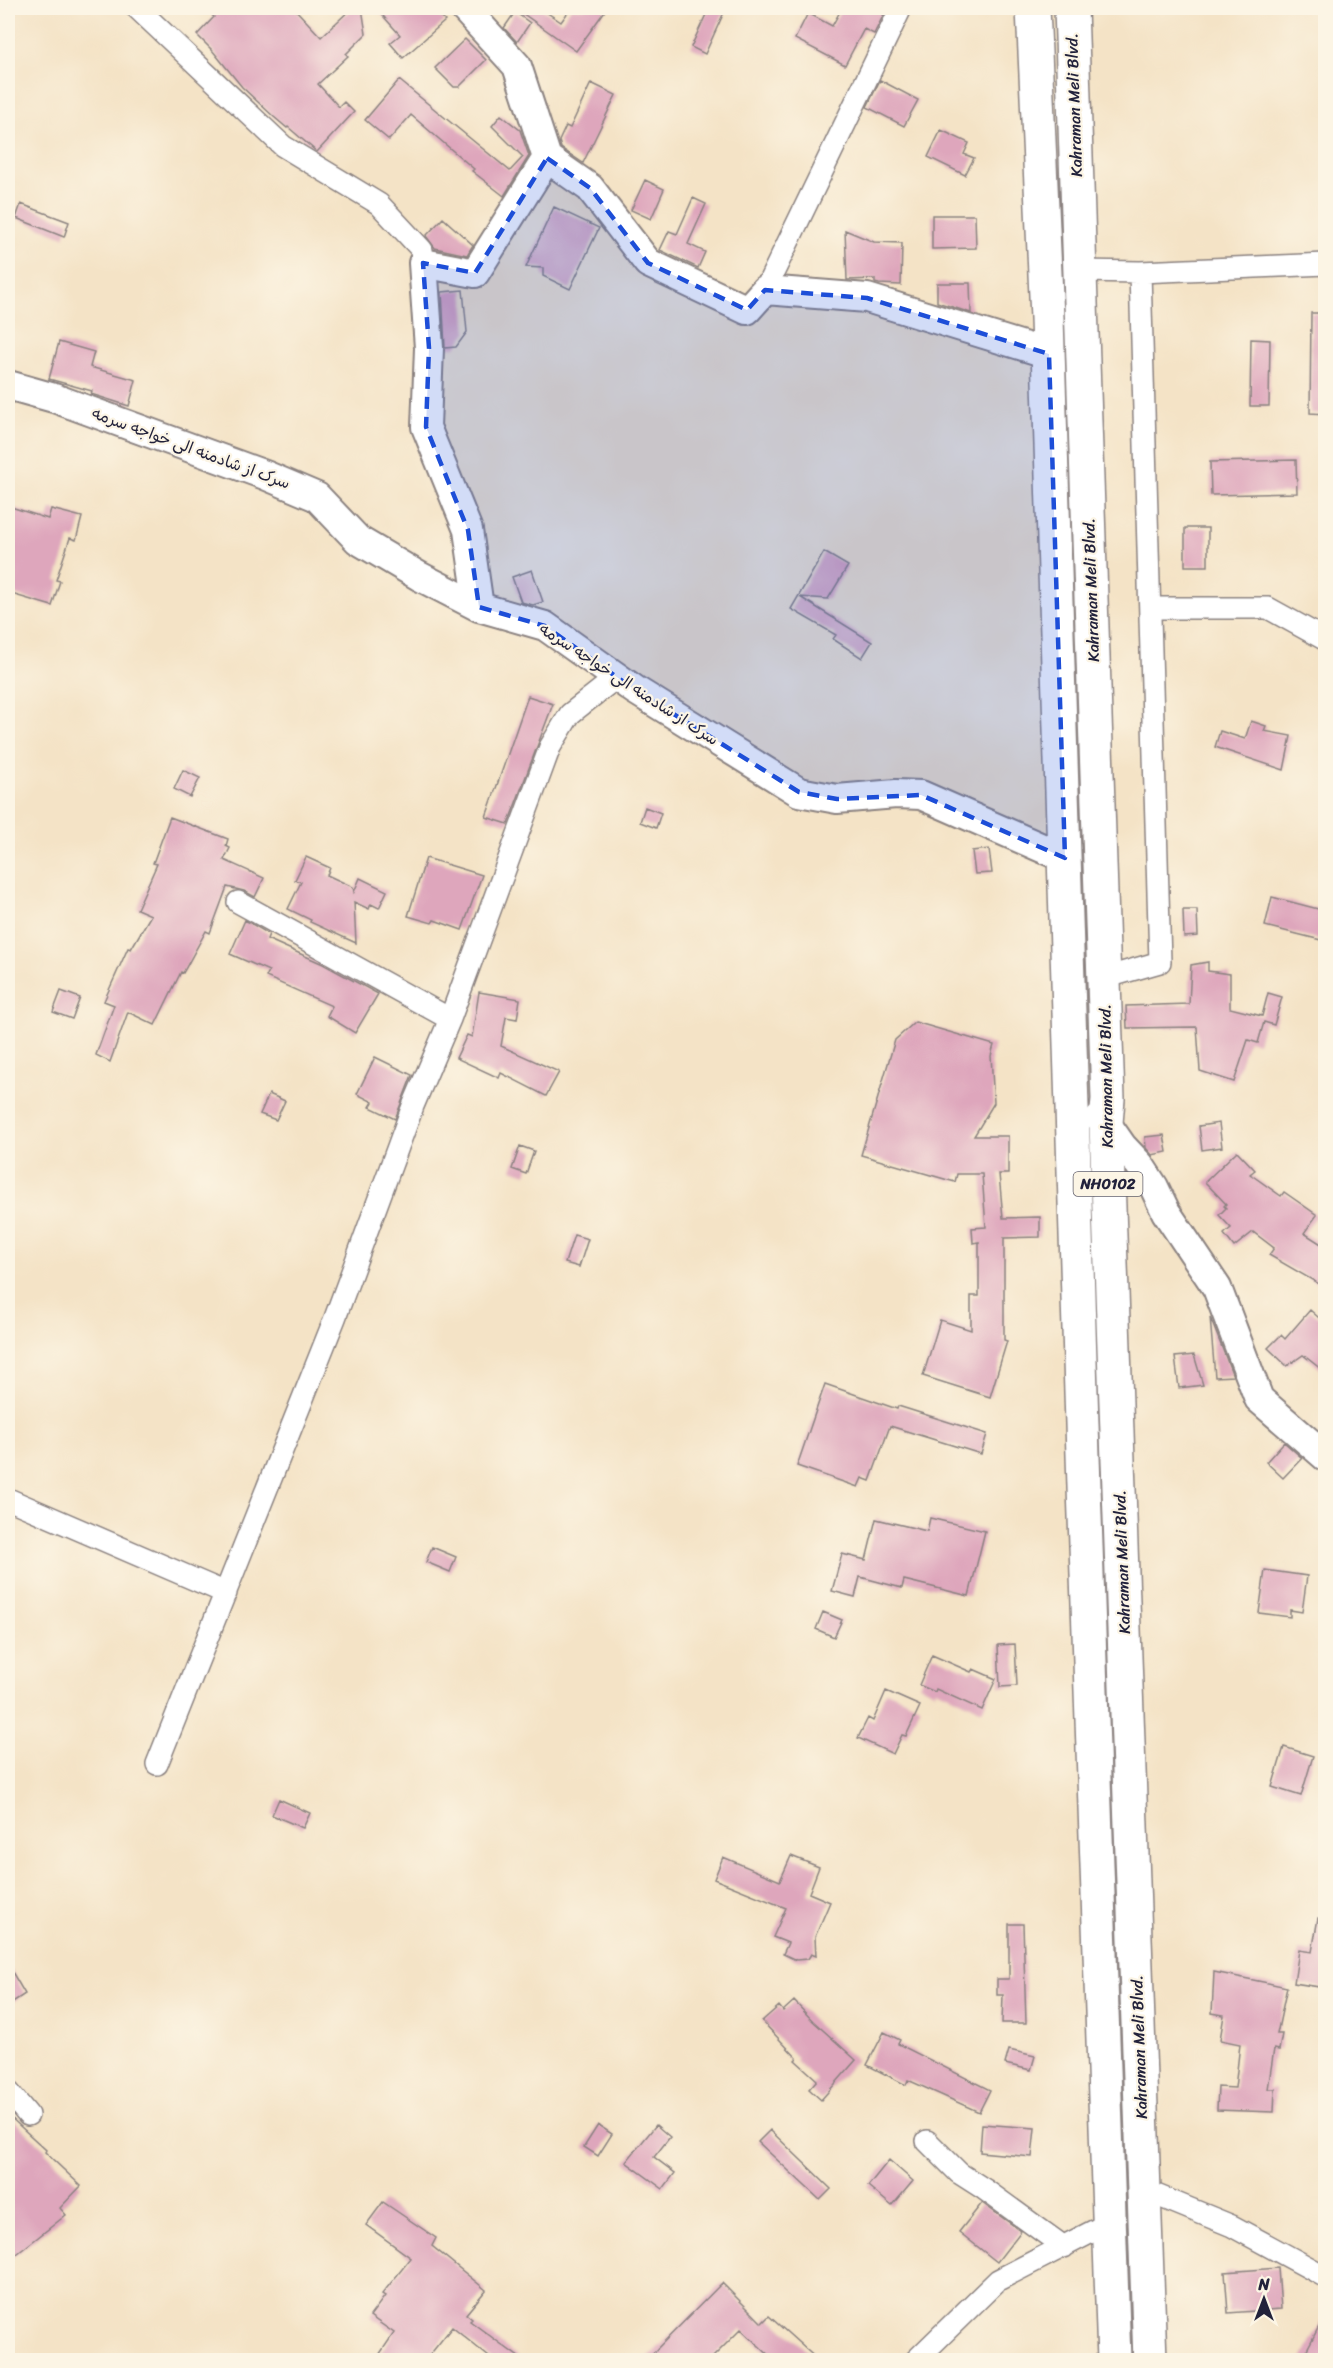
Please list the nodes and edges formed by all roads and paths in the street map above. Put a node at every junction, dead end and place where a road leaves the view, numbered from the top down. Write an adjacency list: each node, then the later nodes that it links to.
1 (136, 8): 7 (street)
2 (464, 8): 6 (street)
3 (901, 8): 11 (street)
4 (1033, 8): 12 (highway, Kahraman Meli Blvd. / NH0102)
5 (1071, 8): 9 (highway, Kahraman Meli Blvd. / NH0102)
6 (547, 158): 7 (street); 11 (street)
7 (423, 263): 14 (street)
8 (1326, 264): 10 (street)
9 (1080, 271): 10 (street); 20 (highway, Kahraman Meli Blvd. / NH0102)
10 (1140, 272): 15 (street)
11 (765, 290): 12 (street)
12 (1048, 354): 18 (highway, Kahraman Meli Blvd. / NH0102)
13 (8, 385): 14 (street, سرک از شادمنه الی خواجه سرمه)
14 (479, 607): 17 (street, سرک از شادمنه الی خواجه سرمه)
15 (1150, 608): 16 (street); 20 (street)
16 (1326, 640)
17 (617, 677): 18 (street, سرک از شادمنه الی خواجه سرمه); 21 (street)
18 (1065, 858): 22 (highway, Kahraman Meli Blvd. / NH0102)
19 (238, 902): 21 (street)
20 (1104, 978): 23 (highway, Kahraman Meli Blvd. / NH0102)
21 (450, 1019): 26 (street)
22 (1072, 1096): 23 (street); 32 (highway, Kahraman Meli Blvd. / NH0102)
23 (1106, 1123): 24 (street); 31 (highway, Kahraman Meli Blvd. / NH0102)
24 (1326, 1457)
25 (8, 1498): 26 (street)
26 (226, 1593): 27 (street)
27 (158, 1764)
28 (8, 2091): 29 (street)
29 (28, 2115)
30 (927, 2141): 33 (street)
31 (1144, 2190): 34 (street); 37 (highway, Kahraman Meli Blvd. / NH0102)
32 (1109, 2223): 33 (street); 36 (highway, Kahraman Meli Blvd. / NH0102)
33 (1064, 2247): 35 (street)
34 (1326, 2277)
35 (916, 2361)
36 (1114, 2361)
37 (1150, 2361)

